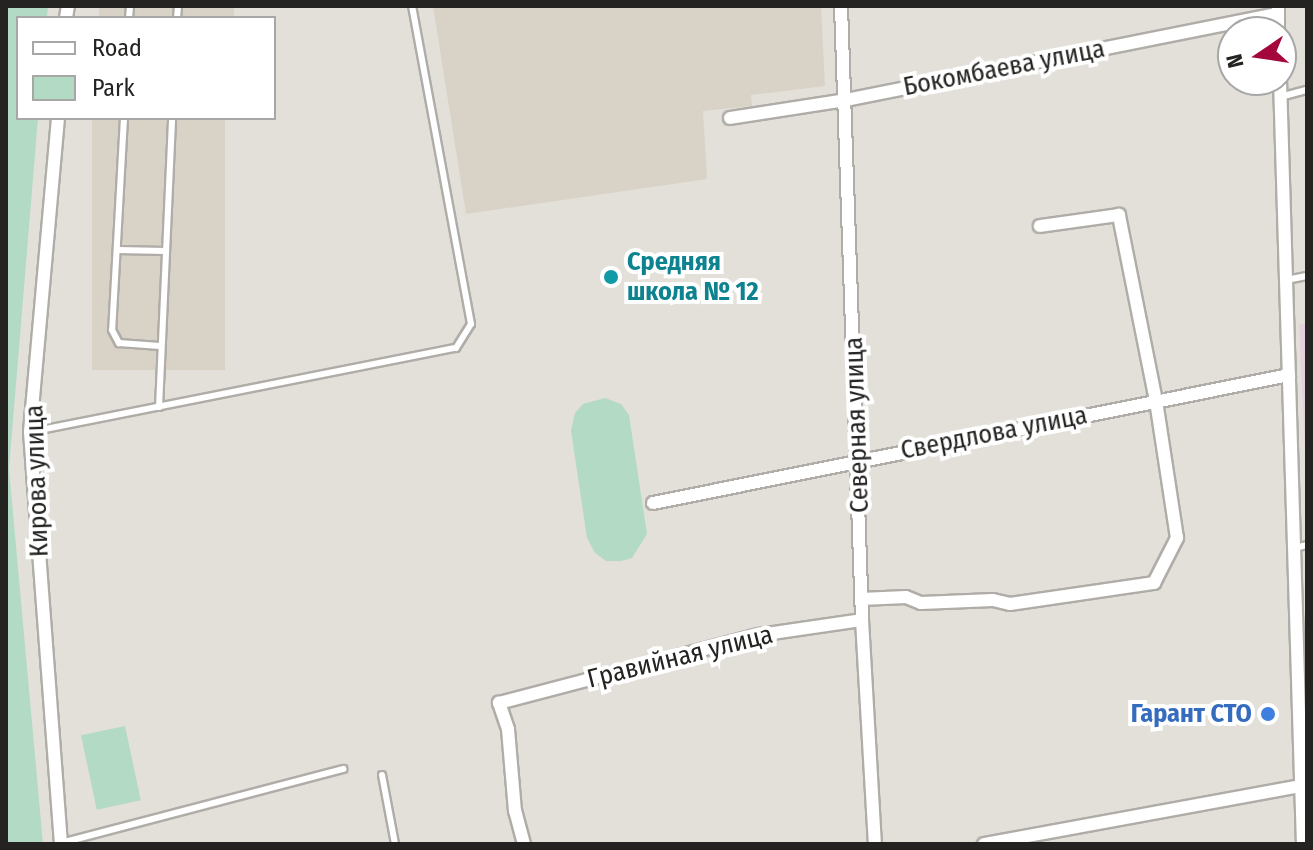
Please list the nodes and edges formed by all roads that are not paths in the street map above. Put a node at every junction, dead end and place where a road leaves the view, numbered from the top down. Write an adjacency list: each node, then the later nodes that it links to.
1 (412, 6): 19 (lane)
2 (841, 6): 6 (street, Северная улица)
3 (1278, 10): 6 (street, Бокомбаева улица)
4 (1307, 90): 5 (lane)
5 (1280, 97): 15 (street)
6 (846, 100): 7 (street, Бокомбаева улица); 21 (street, Северная улица)
7 (730, 118)
8 (58, 120): 20 (street, Кирова улица)
9 (124, 120): 12 (lane)
10 (172, 120): 13 (lane)
11 (1040, 226): 18 (street)
12 (118, 250): 13 (lane); 16 (lane)
13 (165, 251): 16 (lane)
14 (1307, 276): 15 (lane)
15 (1286, 280): 17 (street)
16 (160, 346): 19 (lane)
17 (1289, 375): 18 (street, Свердлова улица); 23 (street)
18 (1156, 401): 21 (street, Свердлова улица); 24 (street)
19 (159, 407): 20 (lane)
20 (30, 432): 29 (street, Кирова улица)
21 (859, 460): 22 (street, Свердлова улица); 24 (street, Северная улица)
22 (653, 503)
23 (1300, 547): 28 (street)
24 (861, 599): 25 (street, Северная улица)
25 (862, 620): 31 (street, Гравийная улица); 32 (street, Северная улица)
26 (343, 769): 29 (lane)
27 (382, 775): 30 (lane)
28 (1304, 786): 33 (street); 34 (street)
29 (61, 844)
30 (395, 844)
31 (524, 844)
32 (875, 844)
33 (984, 844)
34 (1303, 844)

